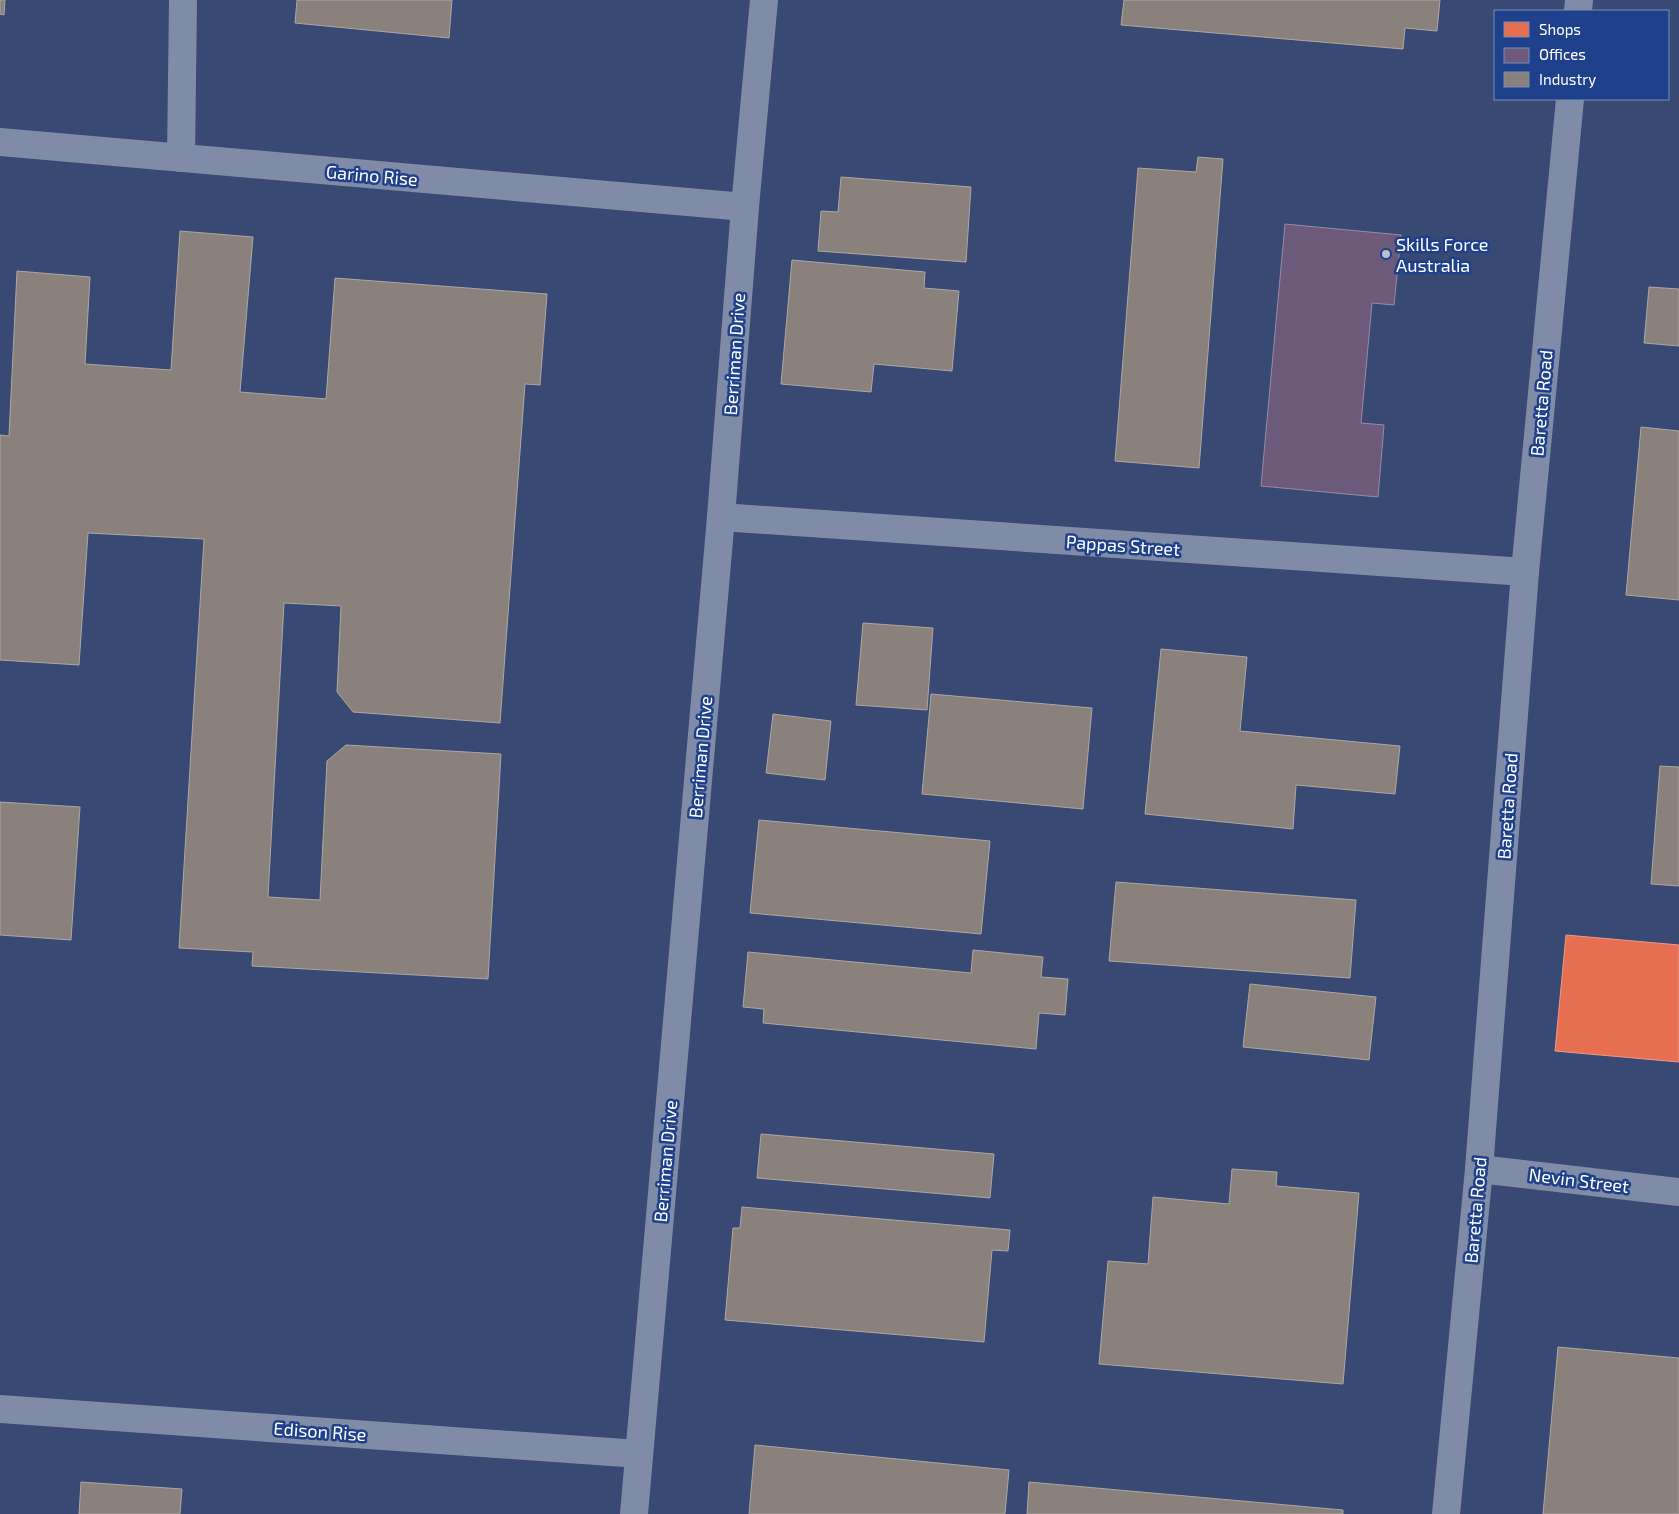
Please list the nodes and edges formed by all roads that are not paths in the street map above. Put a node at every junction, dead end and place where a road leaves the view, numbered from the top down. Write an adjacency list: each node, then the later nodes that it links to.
1 (183, 0): 5 (street)
2 (764, 0): 6 (street, Berriman Drive)
3 (1570, 100): 8 (street, Baretta Road)
4 (0, 142): 5 (street, Garino Rise)
5 (181, 158): 6 (street, Garino Rise)
6 (745, 207): 7 (street, Berriman Drive)
7 (721, 517): 8 (street, Pappas Street); 12 (street, Berriman Drive)
8 (1525, 572): 9 (street, Baretta Road)
9 (1479, 1168): 10 (street, Nevin Street); 14 (street, Baretta Road)
10 (1679, 1192)
11 (0, 1409): 12 (street, Edison Rise)
12 (639, 1454): 13 (street, Berriman Drive)
13 (634, 1514)
14 (1446, 1514)

